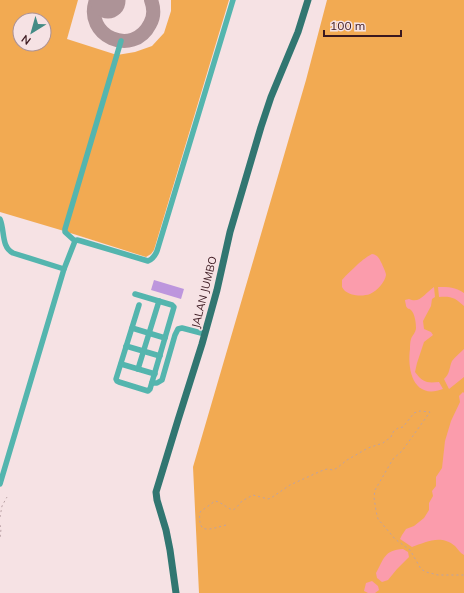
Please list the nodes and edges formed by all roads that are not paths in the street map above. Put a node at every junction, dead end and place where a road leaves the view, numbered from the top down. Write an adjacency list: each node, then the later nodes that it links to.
1 (234, 0): 5 (lane)
2 (308, 0): 12 (main road, JALAN JUMBO)
3 (121, 41): 5 (lane)
4 (0, 220): 6 (lane)
5 (75, 242): 6 (lane)
6 (64, 269): 21 (lane)
7 (134, 294): 8 (lane)
8 (158, 301): 11 (lane); 13 (lane)
9 (139, 305): 10 (lane)
10 (132, 328): 11 (lane); 14 (lane)
11 (148, 333): 13 (lane); 15 (lane)
12 (205, 334): 20 (lane); 22 (main road, JALAN JUMBO)
13 (165, 338): 16 (lane)
14 (126, 346): 15 (lane); 17 (lane)
15 (143, 351): 16 (lane); 18 (lane)
16 (160, 356): 19 (lane)
17 (121, 364): 18 (lane); 20 (lane)
18 (138, 369): 19 (lane)
19 (154, 374): 20 (lane)
20 (152, 383)
21 (0, 484)
22 (176, 593)

